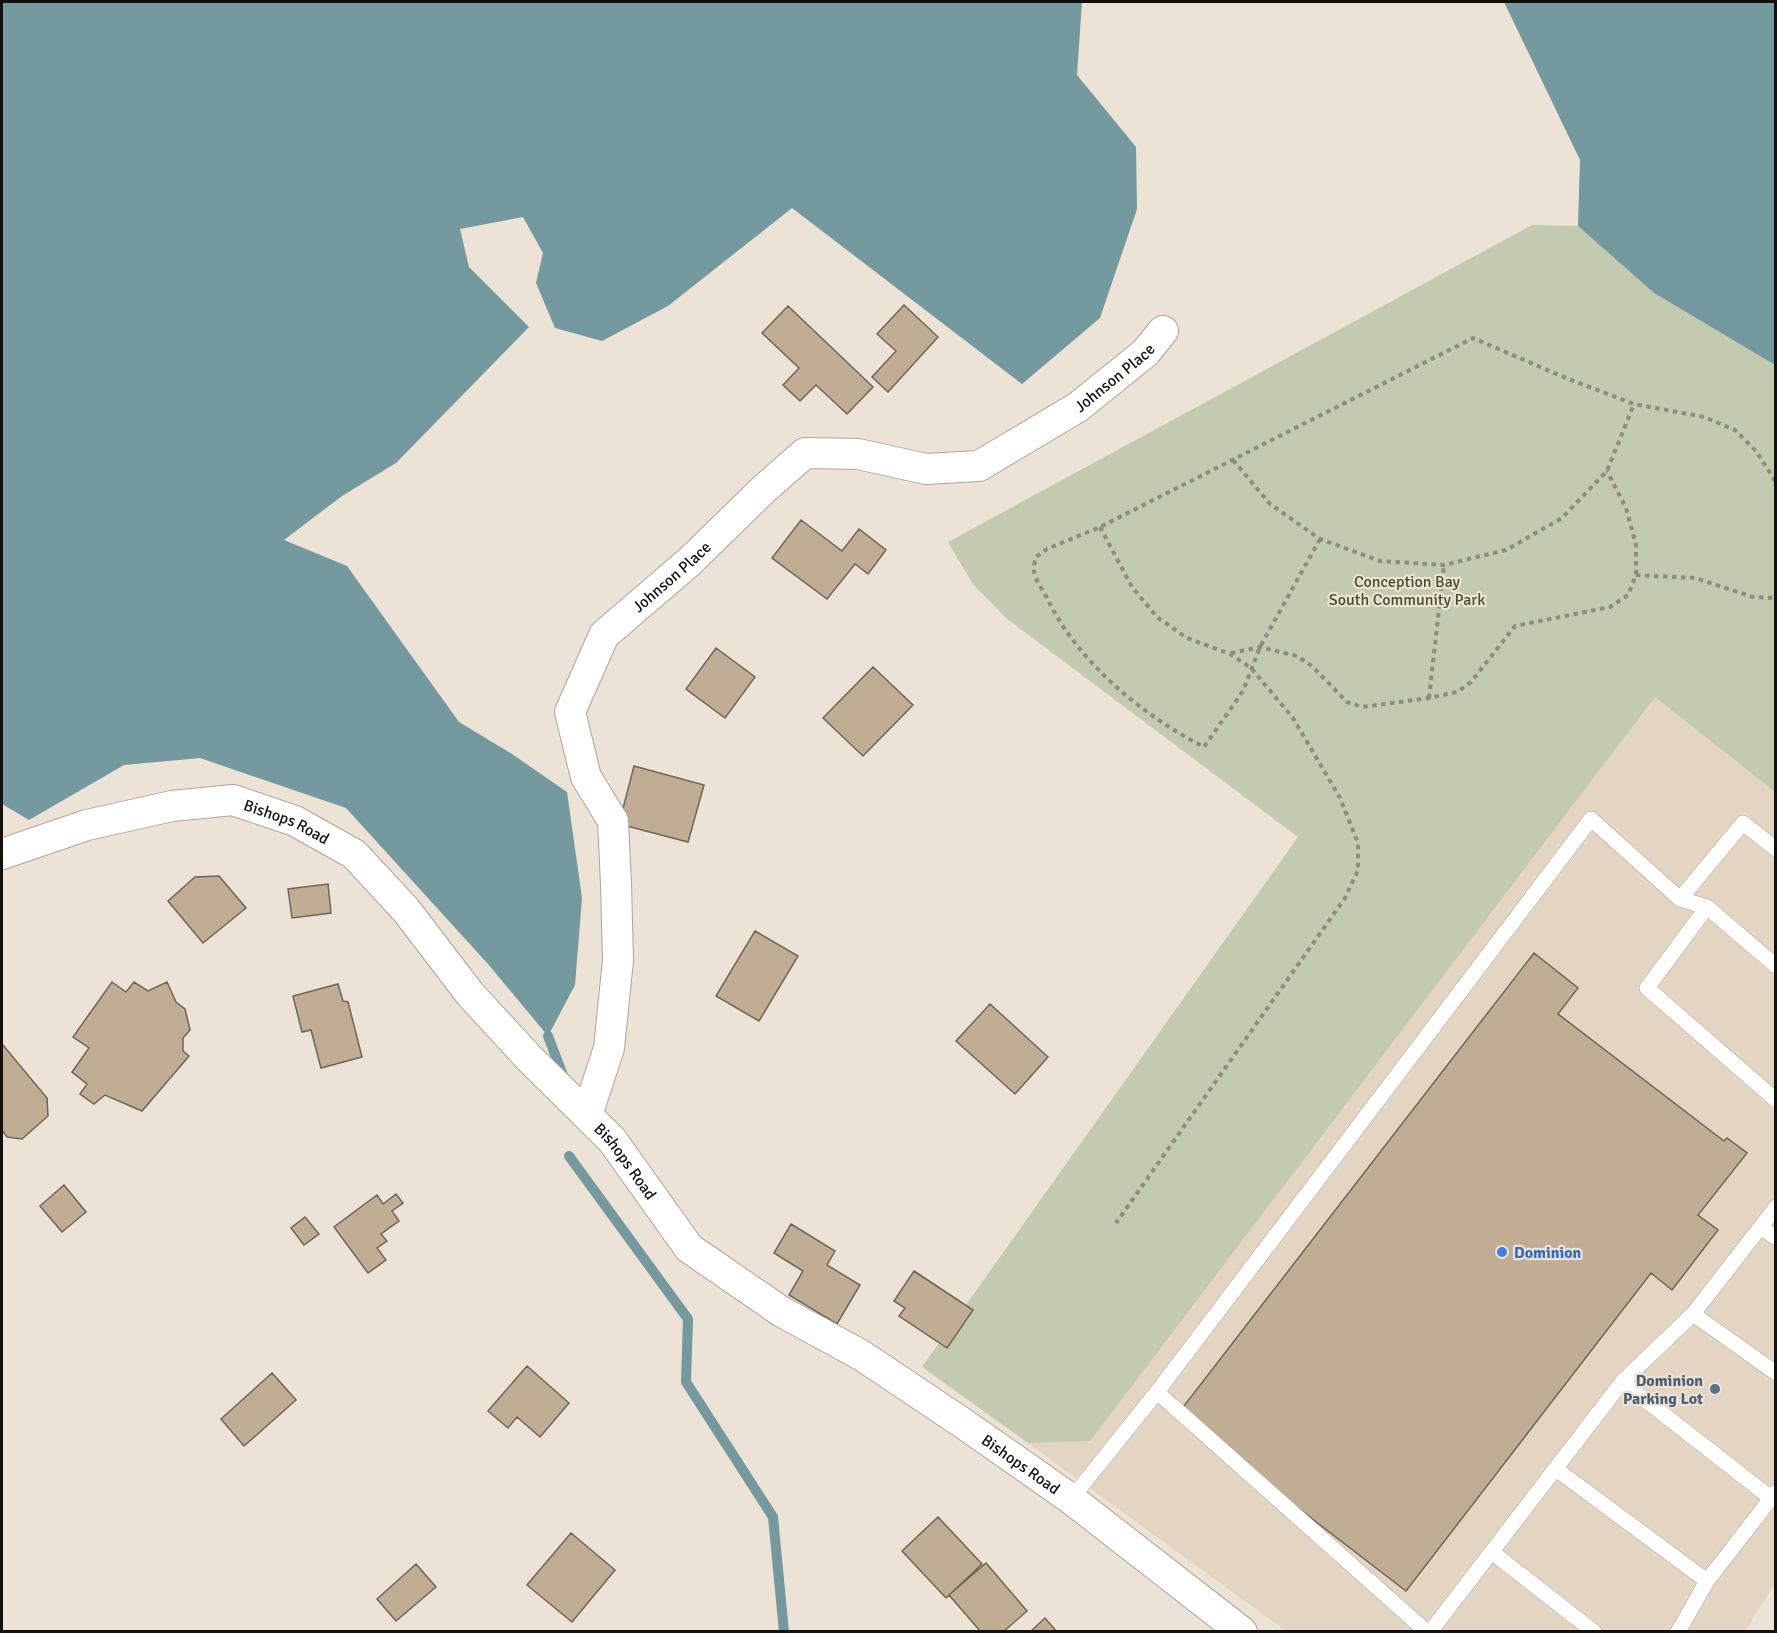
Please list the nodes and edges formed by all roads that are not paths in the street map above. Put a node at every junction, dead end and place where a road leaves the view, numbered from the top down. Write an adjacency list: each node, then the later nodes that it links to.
1 (1163, 331): 8 (street, Johnson Place)
2 (1776, 849): 4 (lane)
3 (2, 854): 8 (street, Bishops Road)
4 (1680, 899): 5 (lane); 15 (lane)
5 (1707, 907): 6 (lane); 7 (lane)
6 (1776, 966)
7 (1776, 1100)
8 (587, 1115): 18 (street, Bishops Road)
9 (1776, 1207): 10 (lane)
10 (1761, 1227): 11 (lane); 12 (lane)
11 (1776, 1238)
12 (1693, 1314): 13 (lane); 14 (lane)
13 (1776, 1373)
14 (1622, 1382): 16 (lane); 17 (lane)
15 (1156, 1392): 18 (lane); 22 (lane)
16 (1556, 1469): 19 (lane); 20 (lane)
17 (1773, 1495): 20 (lane)
18 (1071, 1499): 21 (street, Bishops Road)
19 (1492, 1552): 22 (lane); 23 (lane)
20 (1707, 1581): 24 (lane)
21 (1242, 1632)
22 (1428, 1632)
23 (1594, 1632)
24 (1678, 1632)

